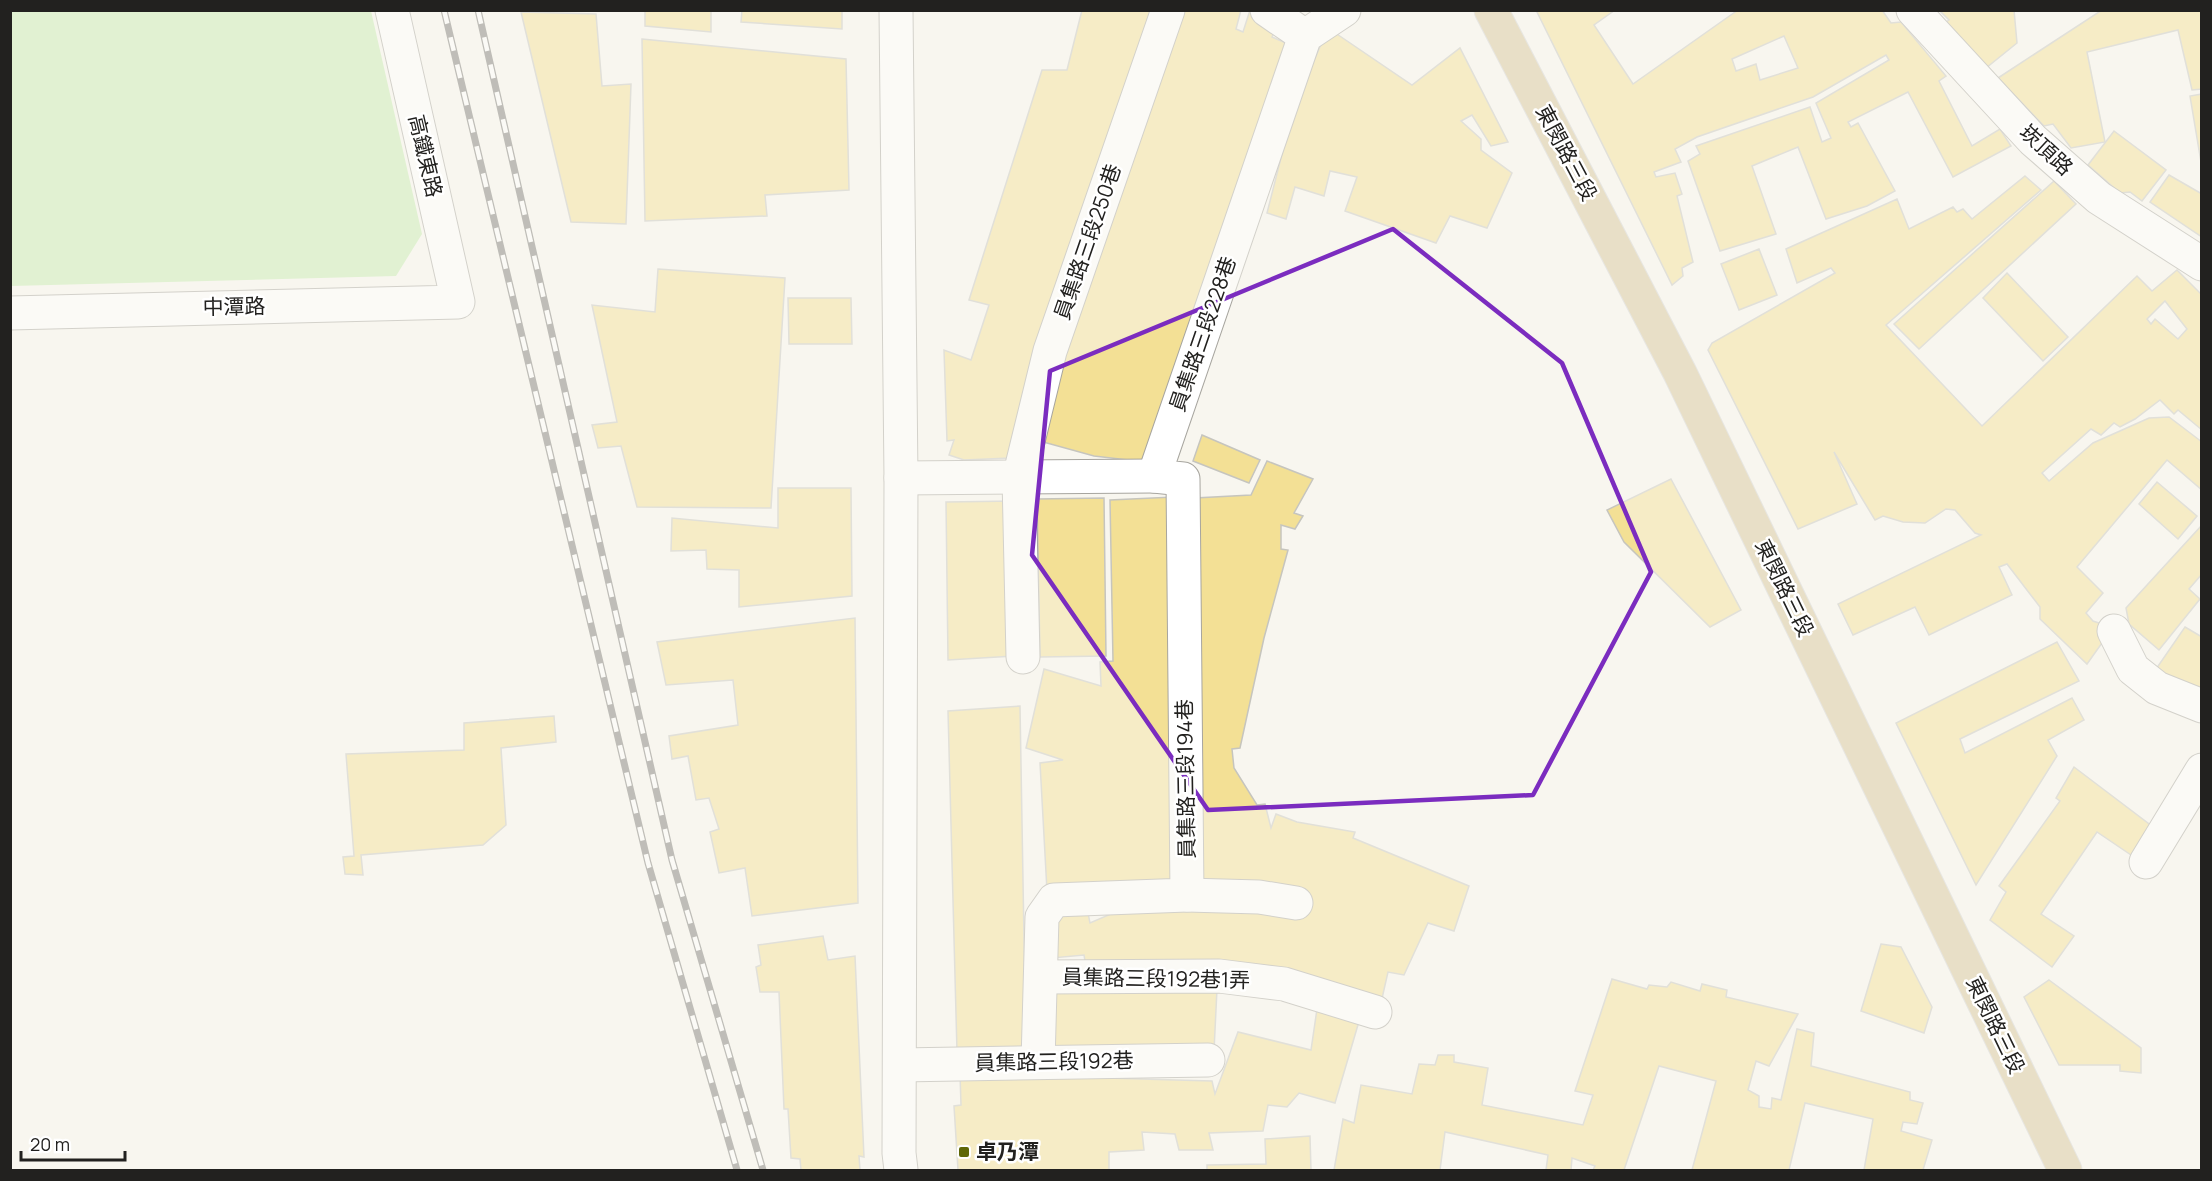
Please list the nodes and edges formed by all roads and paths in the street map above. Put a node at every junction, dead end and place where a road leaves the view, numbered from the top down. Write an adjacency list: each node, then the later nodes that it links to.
1 (392, 10): 10 (street, 高鐵東路)
2 (896, 10): 13 (street)
3 (1168, 10): 14 (street, 員集路三段250巷)
4 (1267, 10): 8 (street)
5 (1344, 10): 8 (street)
6 (1491, 10): 28 (main road, 東閔路三段)
7 (1913, 10): 9 (street, 崁頂路)
8 (1305, 36): 12 (street, 員集路三段228巷)
9 (2201, 261)
10 (458, 302): 11 (street, 中潭路)
11 (10, 313)
12 (1154, 476): 14 (street); 20 (street, 員集路三段194巷)
13 (901, 478): 14 (street); 26 (street)
14 (1019, 478): 16 (street, 員集路三段250巷)
15 (2114, 631): 17 (street)
16 (1023, 657)
17 (2202, 706)
18 (2202, 770): 19 (street)
19 (2146, 862)
20 (1187, 895): 21 (street); 22 (street)
21 (1296, 903)
22 (1041, 977): 23 (street, 員集路三段192巷1弄); 25 (street)
23 (1375, 1012)
24 (1208, 1060): 25 (street, 員集路三段192巷)
25 (1038, 1062): 26 (street, 員集路三段192巷)
26 (900, 1065): 27 (street)
27 (901, 1170)
28 (2065, 1170)

